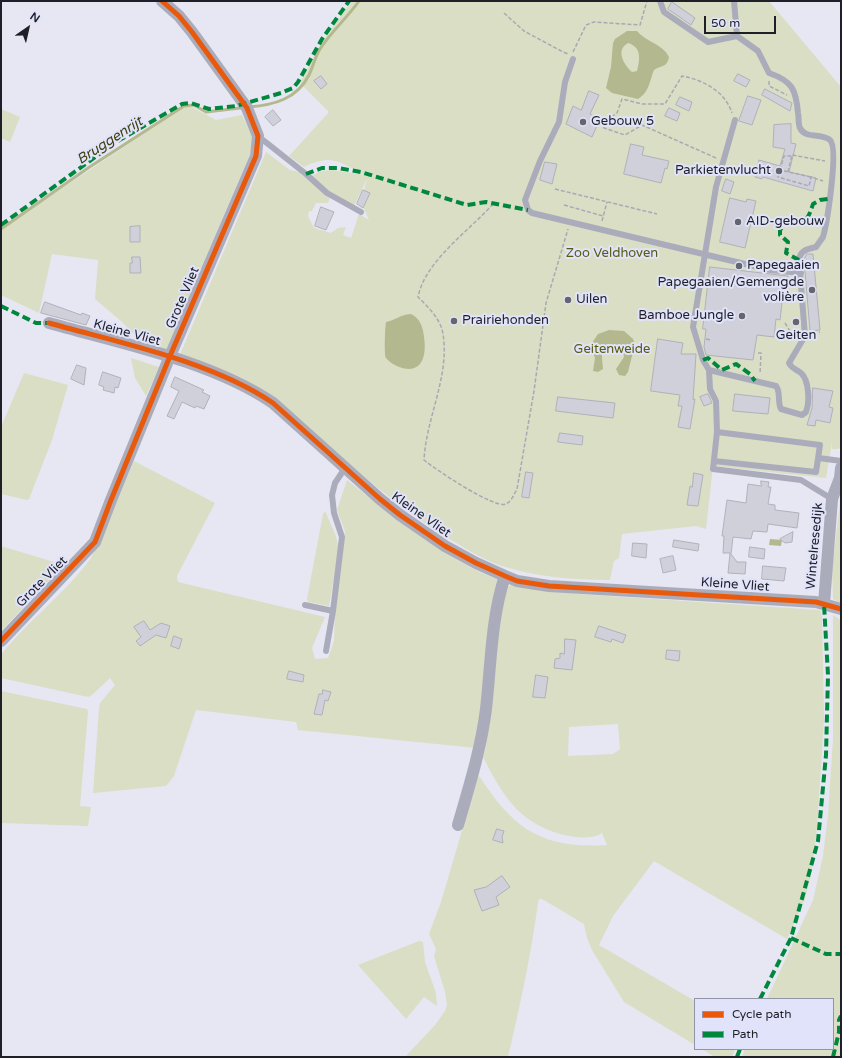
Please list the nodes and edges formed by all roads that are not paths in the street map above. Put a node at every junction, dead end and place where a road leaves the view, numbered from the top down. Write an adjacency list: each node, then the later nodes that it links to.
1 (162, 1): 7 (street, Grote Vliet)
2 (660, 1): 4 (lane)
3 (734, 1): 4 (lane)
4 (737, 36): 10 (lane)
5 (573, 59): 9 (lane)
6 (735, 120): 9 (lane)
7 (258, 136): 8 (lane); 12 (street, Grote Vliet)
8 (360, 212)
9 (704, 254): 10 (lane); 13 (lane)
10 (801, 273): 13 (lane)
11 (48, 323): 12 (street, Kleine Vliet)
12 (170, 356): 18 (street, Kleine Vliet); 26 (street, Grote Vliet)
13 (709, 370): 14 (lane)
14 (717, 432): 15 (lane); 16 (lane)
15 (818, 458): 16 (lane); 17 (lane)
16 (714, 461): 20 (lane)
17 (841, 461)
18 (345, 468): 21 (street, Kleine Vliet); 25 (lane)
19 (841, 468): 20 (street, Wintelresedijk)
20 (832, 499): 22 (street, Wintelresedijk)
21 (505, 576): 22 (street, Kleine Vliet); 28 (street)
22 (824, 604): 24 (street, Kleine Vliet)
23 (305, 605): 25 (lane)
24 (841, 609)
25 (333, 612): 27 (lane)
26 (1, 641)
27 (326, 651)
28 (458, 825)

